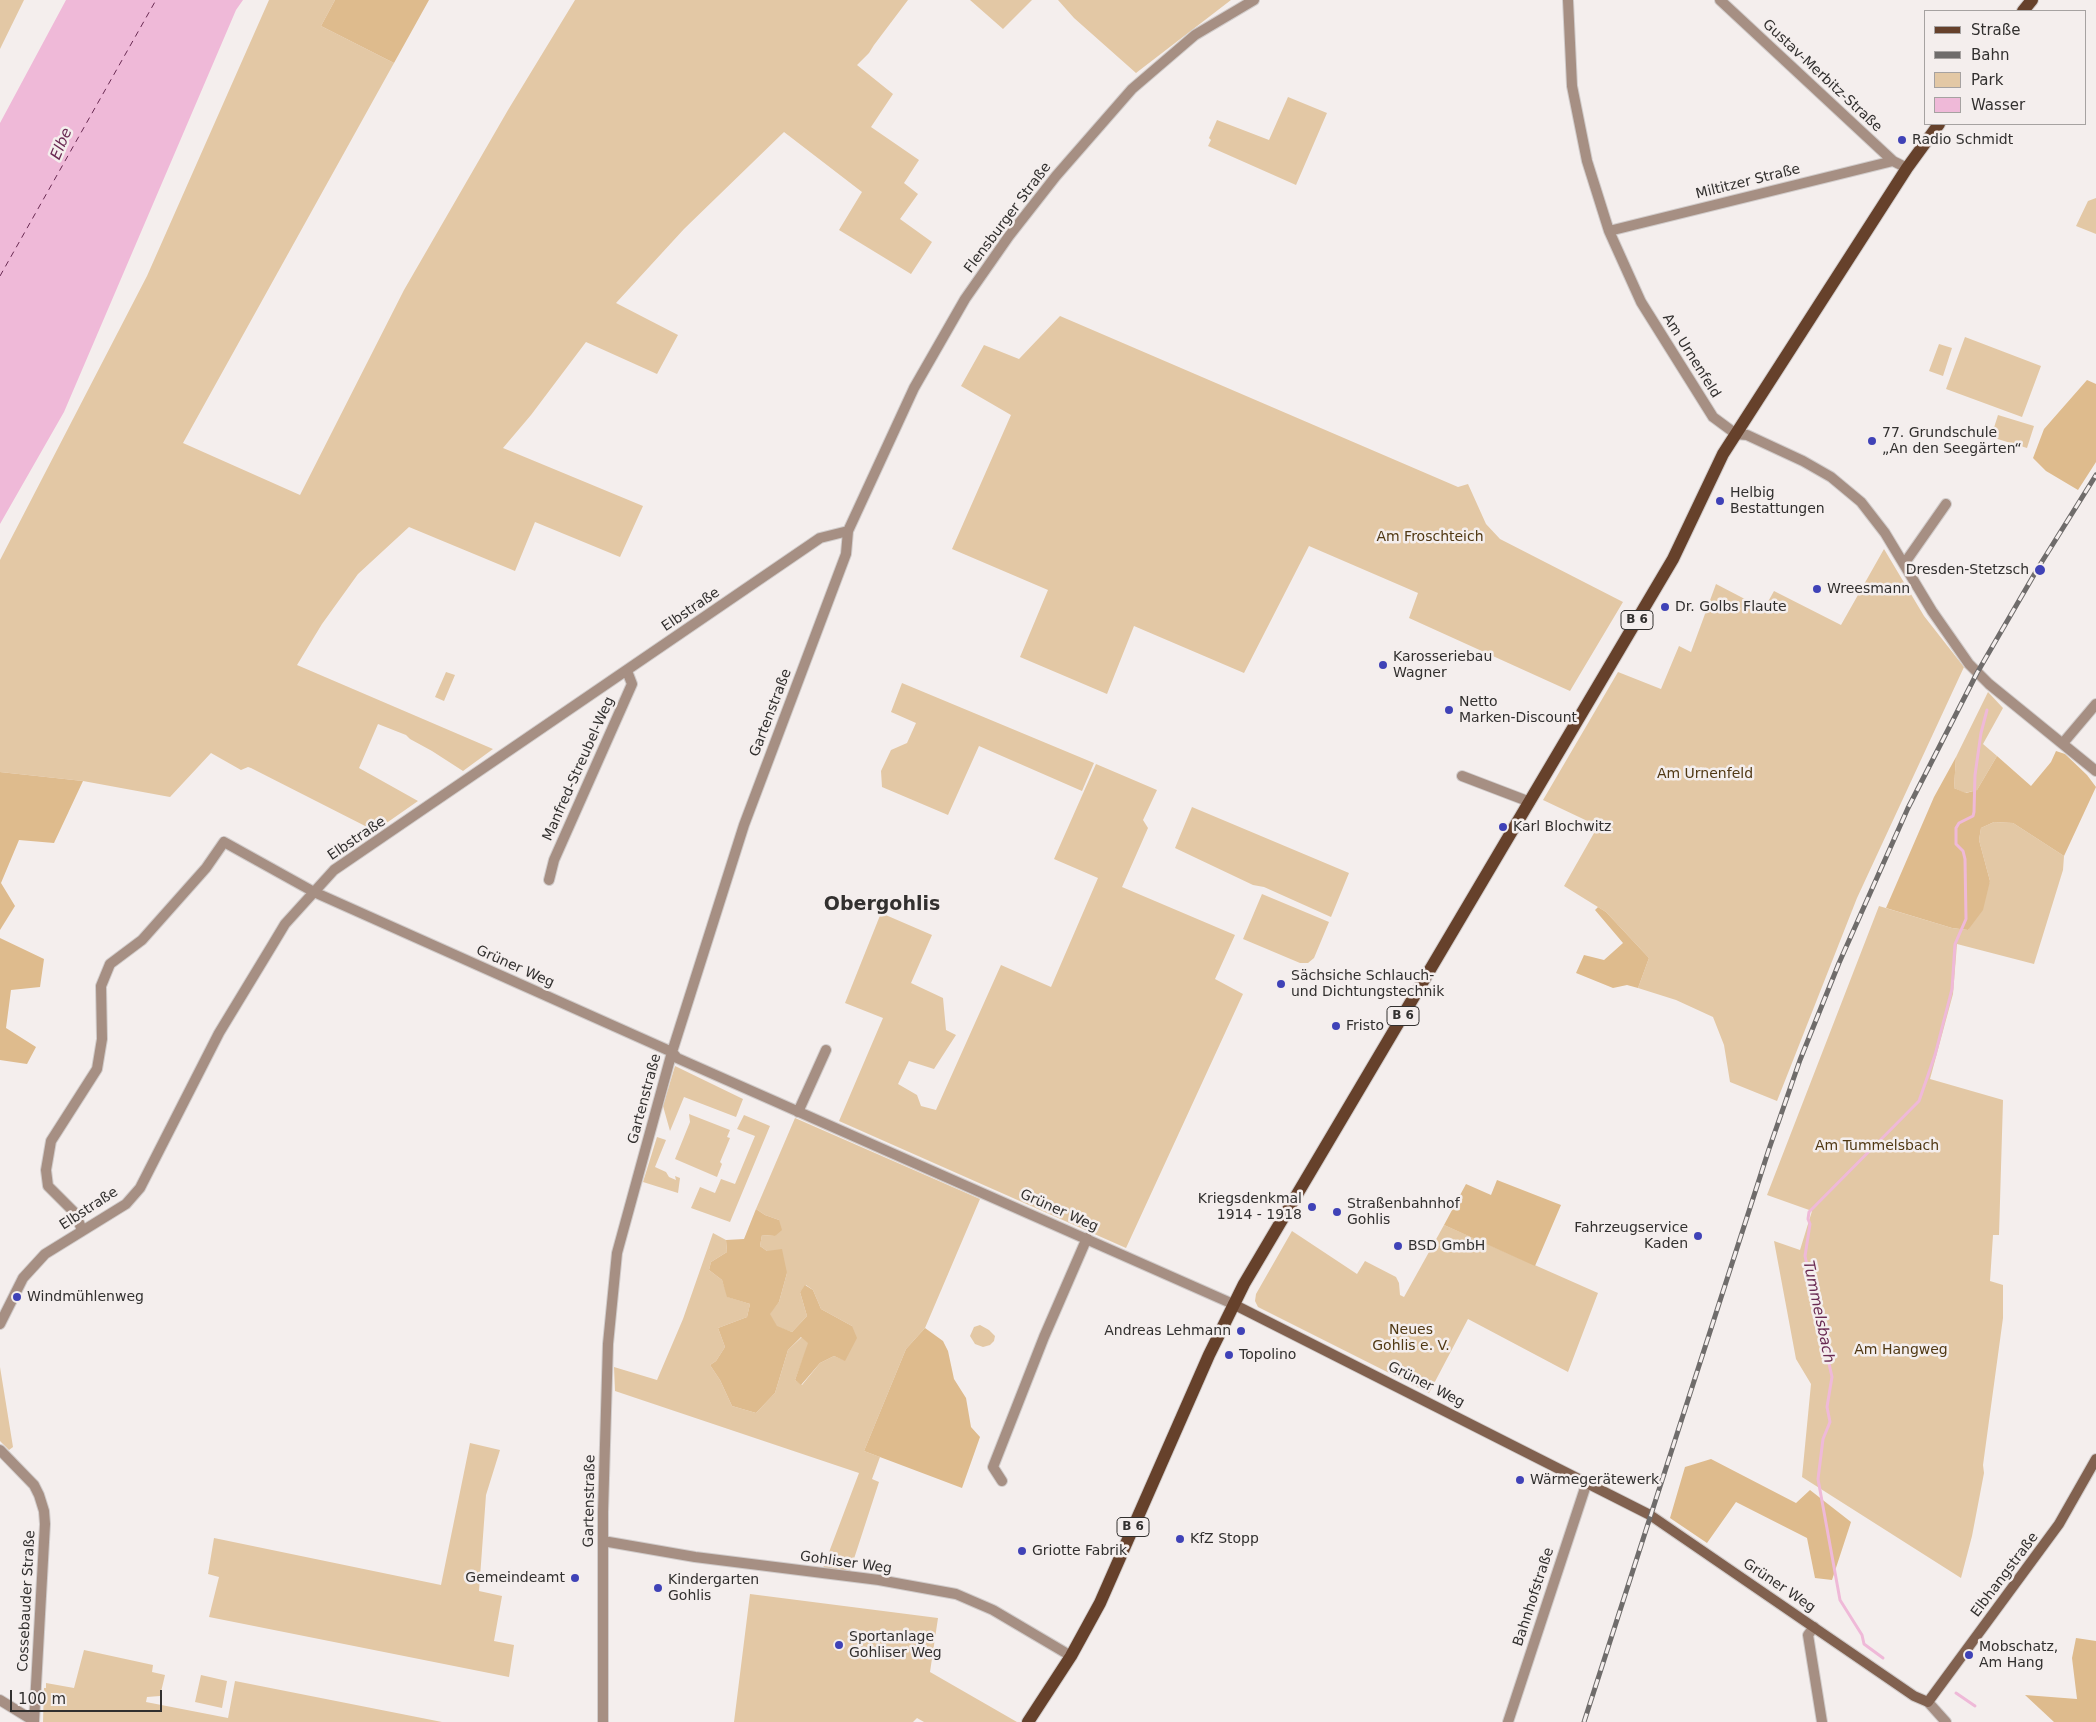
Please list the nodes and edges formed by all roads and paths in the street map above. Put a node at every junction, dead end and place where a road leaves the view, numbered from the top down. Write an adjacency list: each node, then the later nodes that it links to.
1 (1254, 0): 12 (street, Flensburger Straße)
2 (1568, 0): 9 (street, Am Urnenfeld)
3 (1720, 0): 7 (street, Gustav-Merbitz-Straße)
4 (2032, 0): 5 (main road)
5 (2024, 10)
6 (1938, 125): 8 (main road, B 6)
7 (1893, 161): 8 (street, Gustav-Merbitz-Straße); 9 (street, Miltitzer Straße)
8 (1907, 168): 10 (main road, B 6)
9 (1609, 231): 10 (street, Am Urnenfeld)
10 (1736, 434): 14 (street, Am Urnenfeld); 20 (main road, B 6)
11 (1946, 504): 14 (street)
12 (858, 511): 13 (street, Gartenstraße)
13 (848, 531): 15 (street, Elbstraße); 24 (street, Gartenstraße)
14 (1904, 564): 17 (street, Am Urnenfeld)
15 (627, 671): 21 (street, Manfred-Streubel-Weg); 22 (street, Elbstraße)
16 (2096, 704): 17 (street)
17 (2063, 743): 18 (street, Am Urnenfeld)
18 (2096, 771)
19 (1462, 776): 20 (street)
20 (1530, 802): 28 (main road, B 6)
21 (549, 880)
22 (314, 892): 24 (street, Grüner Weg); 26 (street, Elbstraße); 26 (street, Grüner Weg)
23 (826, 1050): 25 (street)
24 (672, 1052): 25 (street, Grüner Weg); 34 (street, Gartenstraße)
25 (798, 1112): 27 (street, Grüner Weg)
26 (82, 1230): 29 (street, Elbstraße)
27 (1087, 1238): 28 (street, Grüner Weg); 32 (street)
28 (1233, 1304): 33 (street, Grüner Weg); 36 (main road, B 6)
29 (0, 1324)
30 (0, 1450): 39 (street, Cossebauder Straße)
31 (2096, 1459): 38 (street, Elbhangstraße)
32 (1002, 1481)
33 (1587, 1482): 35 (street, Grüner Weg); 42 (street, Bahnhofstraße)
34 (603, 1541): 36 (street, Gohliser Weg); 40 (street, Gartenstraße)
35 (1814, 1627): 38 (street, Grüner Weg); 43 (street)
36 (1071, 1656): 41 (main road, B 6)
37 (0, 1700): 39 (street)
38 (1928, 1702): 44 (street)
39 (34, 1722)
40 (603, 1722)
41 (1028, 1722)
42 (1508, 1722)
43 (1822, 1722)
44 (1946, 1722)

